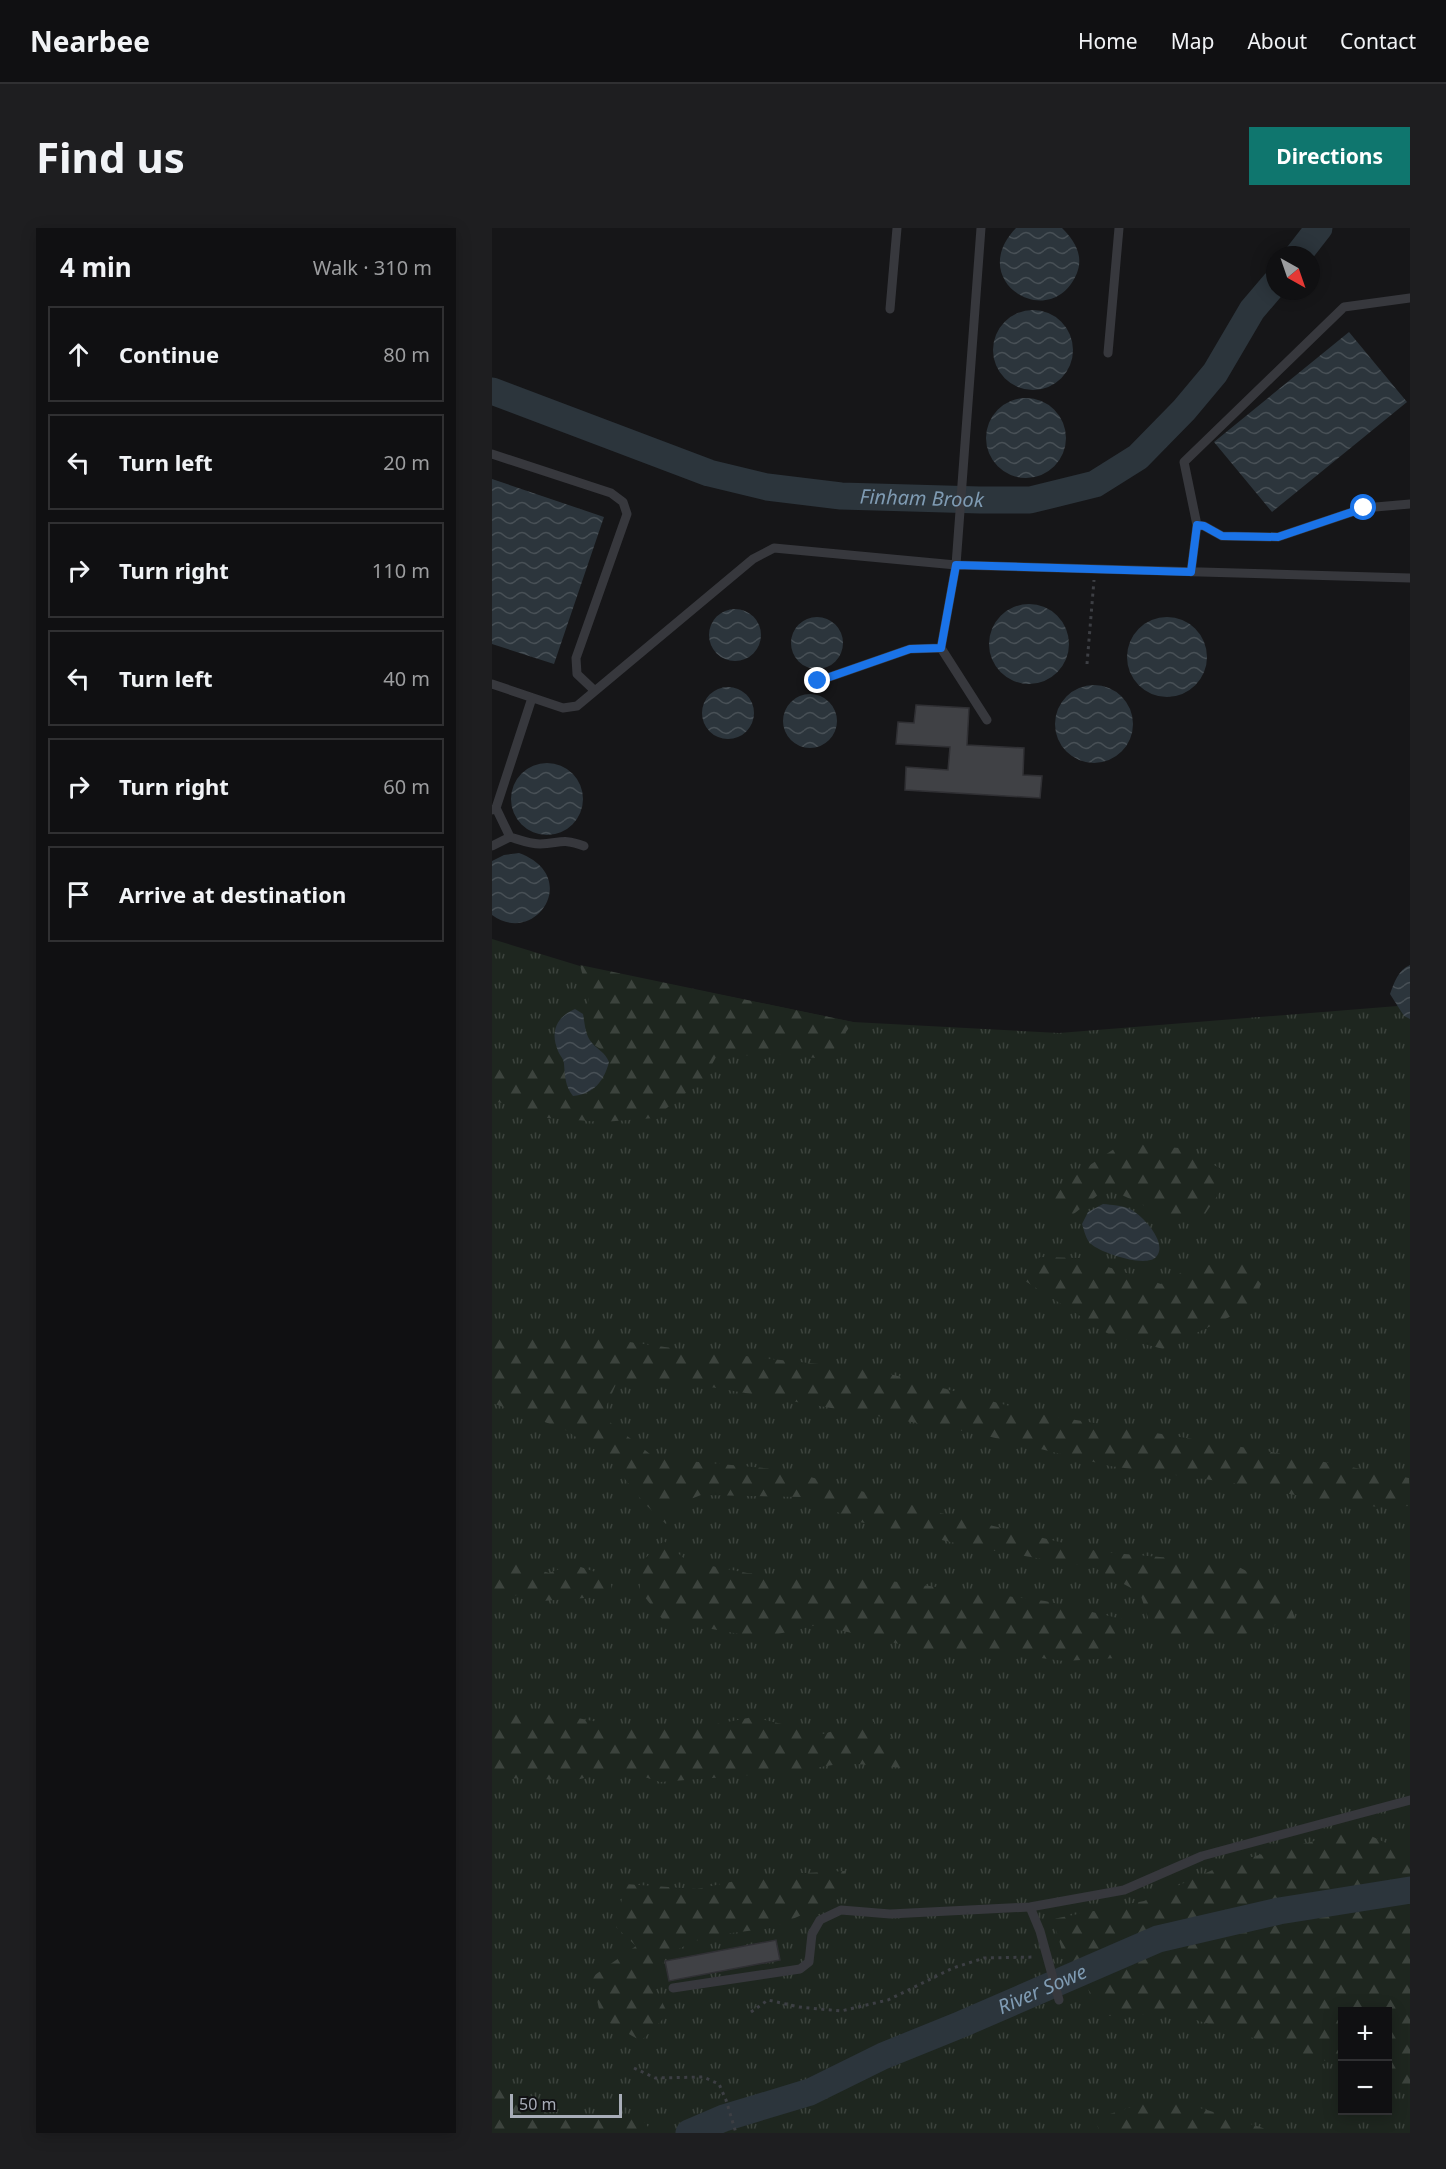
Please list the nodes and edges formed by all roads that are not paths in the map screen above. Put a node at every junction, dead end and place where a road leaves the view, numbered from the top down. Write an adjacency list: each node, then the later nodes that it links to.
1 (897, 228): 5 (lane)
2 (981, 228): 10 (lane)
3 (1119, 228): 6 (lane)
4 (1410, 298): 9 (lane)
5 (890, 309)
6 (1108, 353)
7 (492, 454): 16 (lane)
8 (1410, 504): 9 (lane)
9 (1197, 525): 11 (lane)
10 (956, 565): 11 (lane); 13 (lane); 16 (lane)
11 (1191, 572): 12 (lane)
12 (1410, 578)
13 (941, 648): 14 (lane); 18 (lane)
14 (818, 681)
15 (492, 684): 17 (lane)
16 (595, 691): 17 (lane)
17 (532, 698): 19 (lane)
18 (987, 720)
19 (494, 809): 20 (lane)
20 (510, 837): 21 (lane); 22 (lane)
21 (492, 846)
22 (584, 846)
23 (1410, 1800): 24 (lane)
24 (1030, 1906): 25 (lane); 26 (lane)
25 (673, 1988)
26 (1059, 2001)

